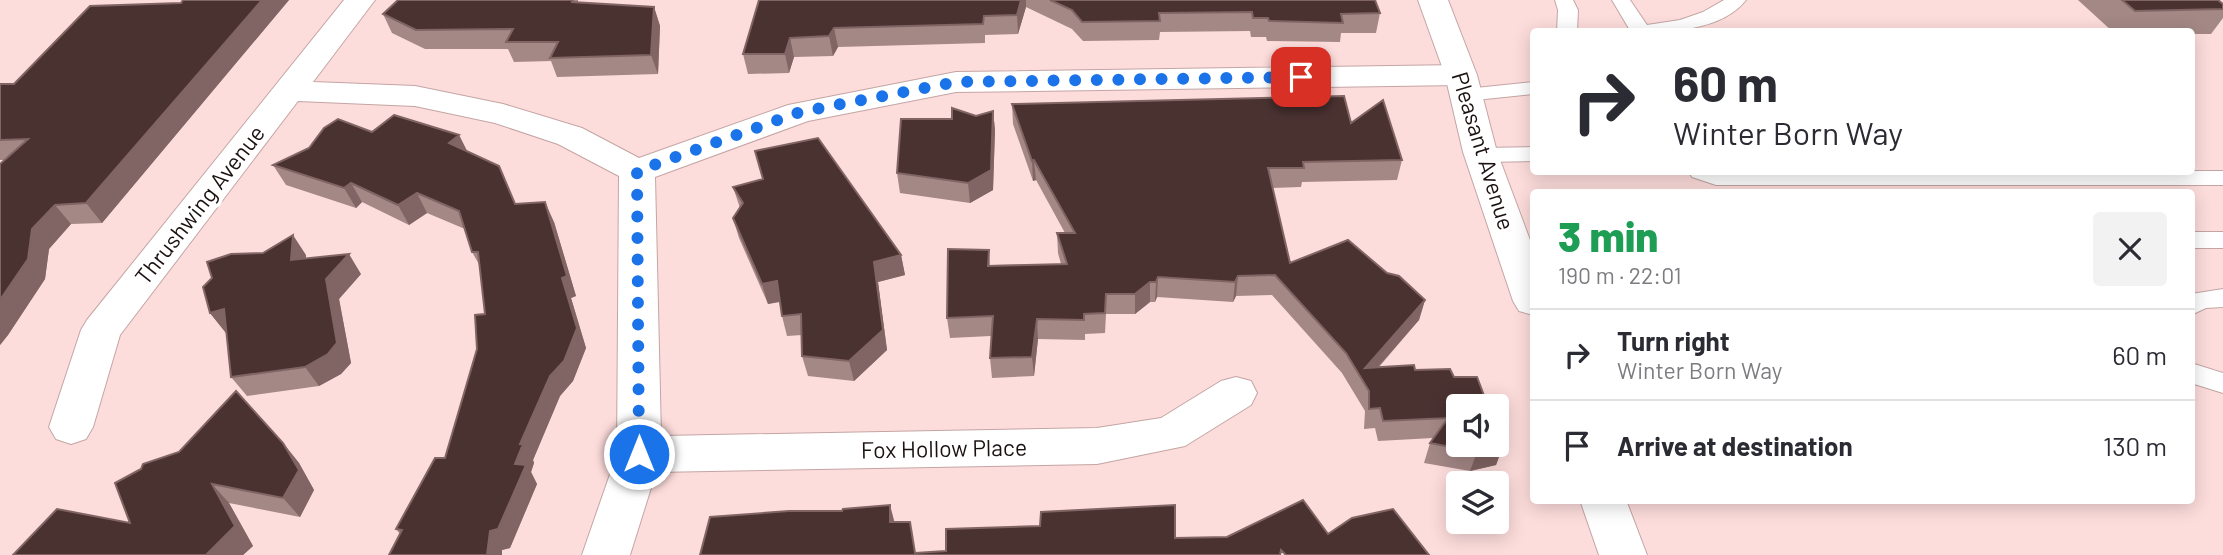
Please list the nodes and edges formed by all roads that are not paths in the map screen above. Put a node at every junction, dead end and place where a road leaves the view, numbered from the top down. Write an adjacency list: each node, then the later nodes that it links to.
1 (360, 0): 11 (street, Thrushwing Avenue)
2 (1433, 0): 9 (street, Pleasant Avenue)
3 (1564, 0): 6 (lane)
4 (1621, 0): 7 (lane)
5 (1737, 0): 8 (lane)
6 (1567, 28)
7 (1638, 28)
8 (1689, 28)
9 (1463, 85): 10 (lane); 13 (street, Pleasant Avenue); 14 (street)
10 (1530, 89)
11 (290, 91): 14 (street); 27 (street, Thrushwing Avenue)
12 (1530, 154): 13 (lane)
13 (1481, 155): 20 (street, Pleasant Avenue)
14 (637, 171): 28 (street)
15 (1708, 175): 16 (lane)
16 (1798, 175): 17 (lane)
17 (2223, 178)
18 (2195, 240): 19 (lane)
19 (2223, 240)
20 (1522, 241): 21 (street, Pleasant Avenue)
21 (1530, 285)
22 (2223, 298): 23 (lane)
23 (2195, 304)
24 (2195, 374): 25 (lane)
25 (2223, 383)
26 (1236, 393): 28 (street, Fox Hollow Place)
27 (71, 427)
28 (639, 454): 30 (street)
29 (1604, 504): 31 (street)
30 (606, 555)
31 (1623, 555)

